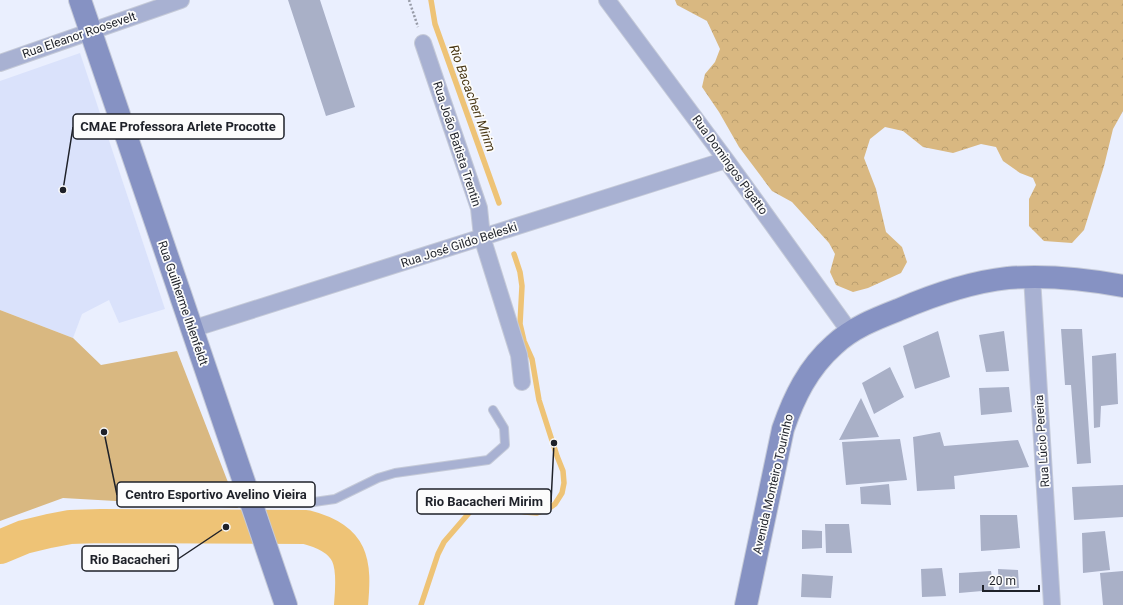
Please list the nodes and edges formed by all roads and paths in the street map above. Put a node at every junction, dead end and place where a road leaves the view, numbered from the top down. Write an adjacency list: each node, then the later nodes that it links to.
1 (80, 0): 5 (main road, Rua Guilherme Ihlenfeldt)
2 (181, 0): 5 (street, Rua Eleanor Roosevelt)
3 (409, 0): 6 (path)
4 (607, 0): 8 (street, Rua Domingos Pigatto)
5 (91, 32): 7 (street, Rua Eleanor Roosevelt); 12 (main road, Rua Guilherme Ihlenfeldt)
6 (423, 43): 9 (street, Rua João Batista Trentin)
7 (0, 63)
8 (726, 160): 9 (street, Rua José Gildo Beleski); 13 (street, Rua Domingos Pigatto)
9 (482, 237): 12 (street, Rua José Gildo Beleski); 14 (street, Rua João Batista Trentin)
10 (1032, 277): 11 (main road, Avenida Monteiro Tourinho); 13 (main road, Avenida Monteiro Tourinho); 19 (street, Rua Lúcio Pereira)
11 (1123, 286)
12 (192, 329): 16 (main road, Rua Guilherme Ihlenfeldt)
13 (850, 332): 18 (main road, Avenida Monteiro Tourinho)
14 (522, 382)
15 (493, 410): 16 (lane)
16 (251, 503): 17 (main road, Rua Guilherme Ihlenfeldt)
17 (286, 605)
18 (746, 605)
19 (1052, 605)

